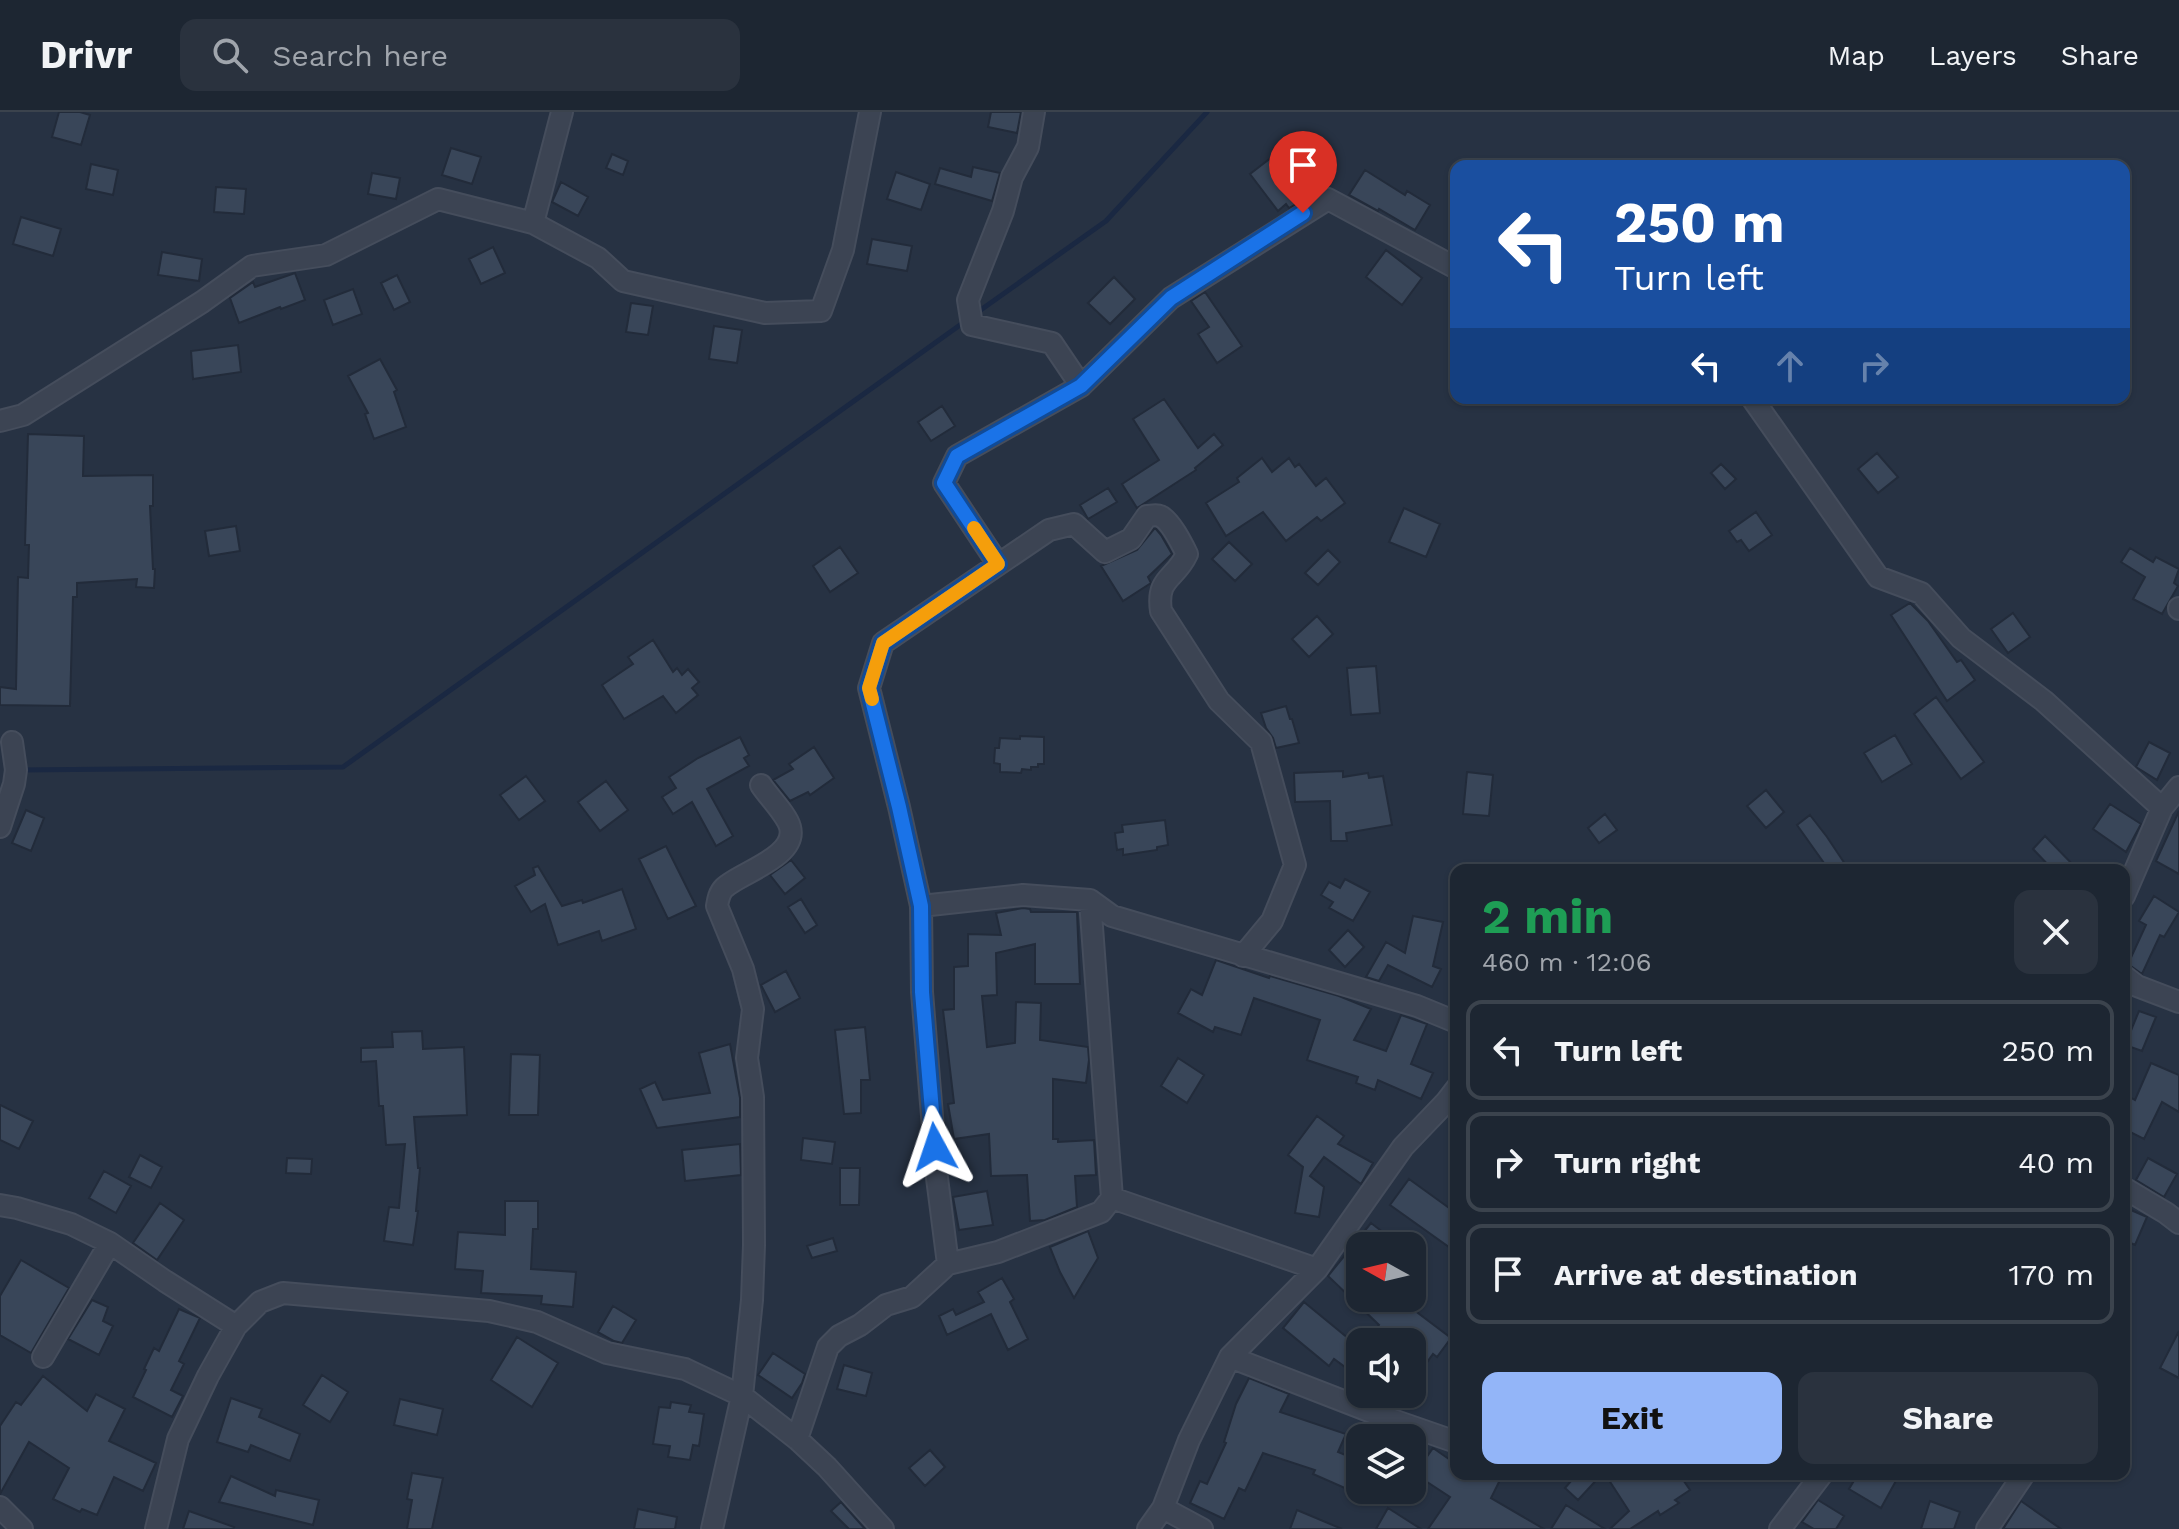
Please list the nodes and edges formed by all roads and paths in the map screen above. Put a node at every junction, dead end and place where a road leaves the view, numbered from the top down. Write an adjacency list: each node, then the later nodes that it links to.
1 (562, 112): 4 (street)
2 (870, 112): 4 (street)
3 (1034, 112): 6 (street)
4 (533, 223): 8 (street)
5 (1450, 265): 6 (street)
6 (1081, 386): 9 (street)
7 (1756, 404): 13 (street)
8 (0, 421)
9 (998, 564): 17 (street); 18 (street)
10 (12, 742): 14 (street)
11 (761, 785): 33 (street)
12 (2179, 787): 13 (street)
13 (2162, 808): 15 (street)
14 (0, 827)
15 (2130, 882)
16 (1090, 900): 17 (street); 18 (street); 24 (street)
17 (921, 906): 28 (street)
18 (1243, 956): 21 (street)
19 (2130, 981): 20 (street)
20 (2179, 1002)
21 (1450, 1020)
22 (1450, 1097): 29 (street)
23 (2130, 1192): 26 (street)
24 (1112, 1198): 28 (street); 29 (street)
25 (0, 1205): 27 (street)
26 (2179, 1223)
27 (110, 1243): 30 (street); 31 (street)
28 (948, 1264): 34 (street)
29 (1317, 1269): 32 (street)
30 (236, 1326): 33 (street); 41 (street)
31 (43, 1357)
32 (1230, 1357): 35 (street); 39 (street)
33 (742, 1396): 34 (street); 42 (street)
34 (797, 1439): 43 (street)
35 (1450, 1440)
36 (1818, 1480): 46 (street)
37 (2020, 1480): 47 (street)
38 (0, 1507): 40 (street)
39 (1163, 1508): 44 (street); 45 (street)
40 (22, 1529)
41 (156, 1529)
42 (712, 1529)
43 (883, 1529)
44 (1148, 1529)
45 (1202, 1529)
46 (1780, 1529)
47 (1987, 1529)

